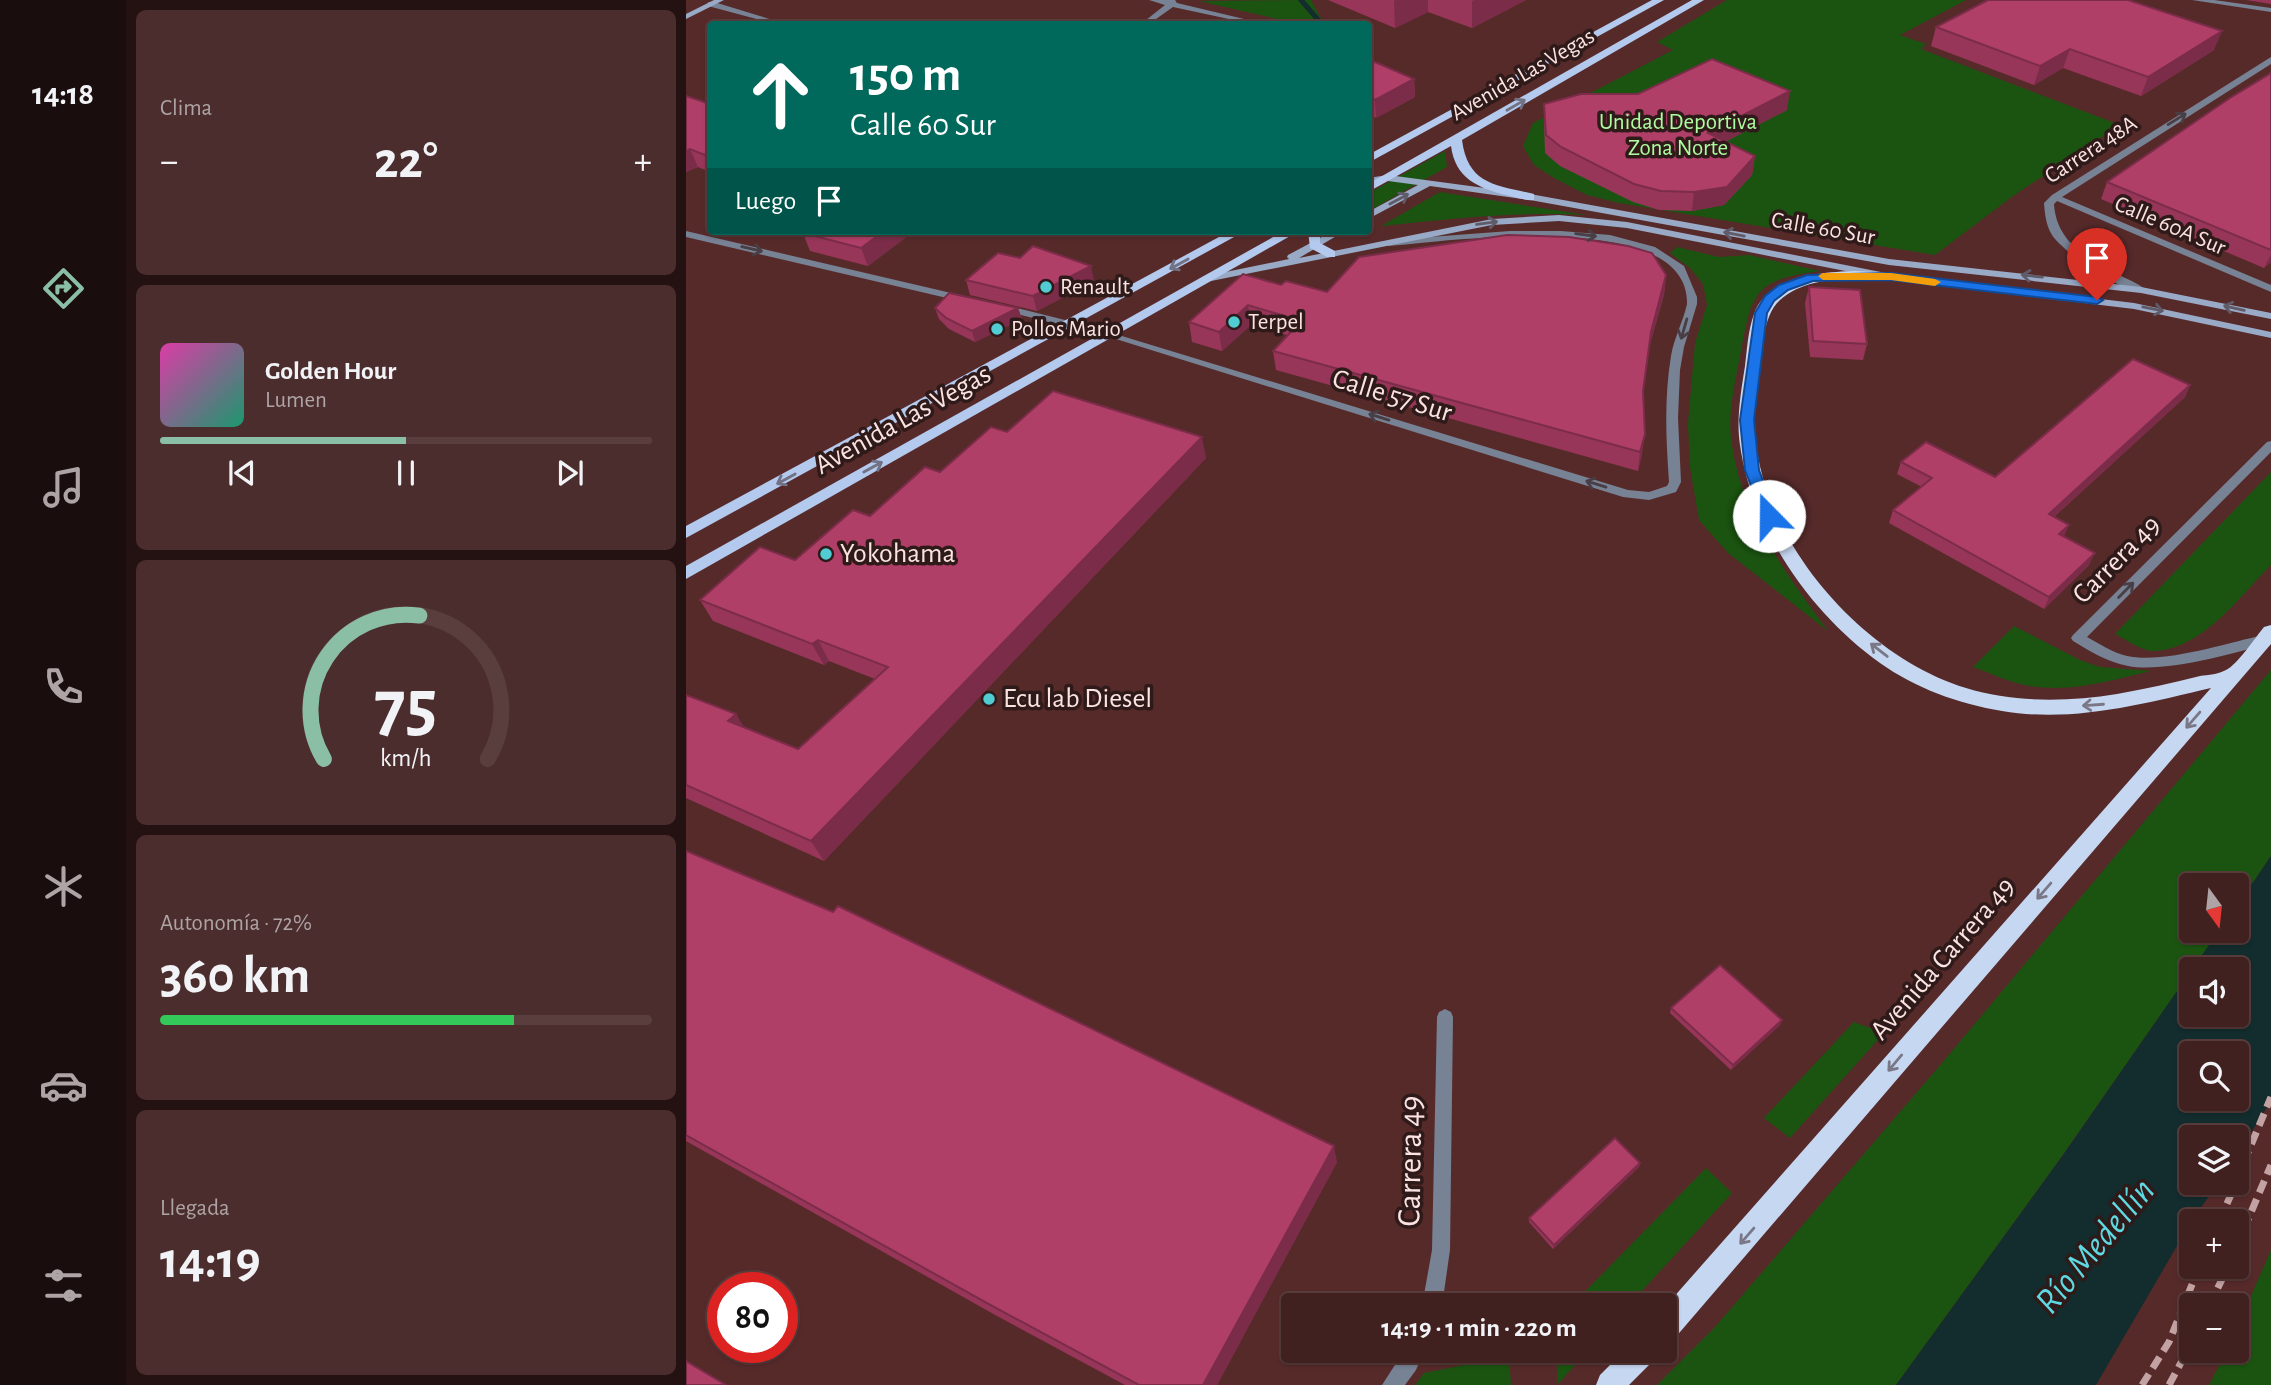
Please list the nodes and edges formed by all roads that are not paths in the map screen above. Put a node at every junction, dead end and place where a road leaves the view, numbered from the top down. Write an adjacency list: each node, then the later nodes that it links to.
1 (720, 0): 6 (main road)
2 (1153, 0): 7 (street)
3 (1659, 0): 14 (main road, Avenida Las Vegas)
4 (1699, 0): 15 (main road, Avenida Las Vegas, one-way to 4)
5 (2196, 0): 8 (street)
6 (711, 2): 9 (main road); 10 (street)
7 (1175, 2): 11 (street); 12 (street)
8 (2271, 10)
9 (686, 17)
10 (772, 21)
11 (1149, 21)
12 (1249, 21)
13 (2271, 60): 23 (street, Carrera 48A, one-way to 13)
14 (1468, 106): 16 (main road, Avenida Las Vegas); 17 (main road)
15 (1457, 139): 17 (main road, Avenida Las Vegas); 22 (main road)
16 (1372, 158)
17 (1418, 161): 18 (main road, Avenida Las Vegas)
18 (1388, 178): 19 (main road, Calle 60 Sur); 20 (main road, Calle 60 Sur); 21 (main road, Avenida Las Vegas)
19 (1372, 180)
20 (1429, 183): 22 (main road, Calle 60 Sur); 24 (main road, one-way to 20)
21 (1372, 187)
22 (1530, 197): 37 (main road, Calle 60 Sur, one-way to 22)
23 (2055, 197): 36 (street, Calle 60A Sur); 37 (street, Carrera 48A)
24 (1372, 214)
25 (686, 234): 38 (street, one-way to 38)
26 (1232, 235): 41 (main road, Avenida Las Vegas, one-way to 41)
27 (1286, 235): 35 (main road, Avenida Las Vegas)
28 (1314, 235): 30 (main road)
29 (1333, 235): 30 (main road)
30 (1314, 245): 32 (main road); 33 (main road)
31 (1372, 245): 32 (main road, Calle 60 Sur); 34 (main road, Calle 60 Sur, one-way to 34); 45 (street, Calle 60 Sur, one-way to 45)
32 (1331, 254): 33 (main road, Calle 60 Sur)
33 (1278, 264): 35 (main road, Calle 60 Sur)
34 (1891, 277): 43 (main road, Calle 60 Sur, one-way to 43); 49 (highway, one-way to 34)
35 (1206, 279): 42 (main road, Avenida Las Vegas)
36 (2271, 289)
37 (2141, 290): 40 (main road, Calle 60 Sur, one-way to 37)
38 (978, 302)
39 (991, 305): 41 (street)
40 (2271, 316)
41 (1069, 324): 46 (main road, Avenida Las Vegas, one-way to 46)
42 (1108, 334): 45 (street, Calle 57 Sur, one-way to 42); 47 (main road, Avenida Las Vegas, one-way to 42)
43 (2271, 335)
44 (2271, 445): 48 (street, Carrera 49, one-way to 44)
45 (1663, 494)
46 (686, 533)
47 (686, 573)
48 (2267, 636): 49 (highway, Avenida Carrera 49)
49 (2231, 676): 52 (highway, Avenida Carrera 49, one-way to 52)
50 (1445, 1017): 51 (street, Carrera 49)
51 (1434, 1293)
52 (1677, 1314)
53 (1409, 1363): 55 (street)
54 (1631, 1363): 56 (highway)
55 (1392, 1385)
56 (1610, 1385)

